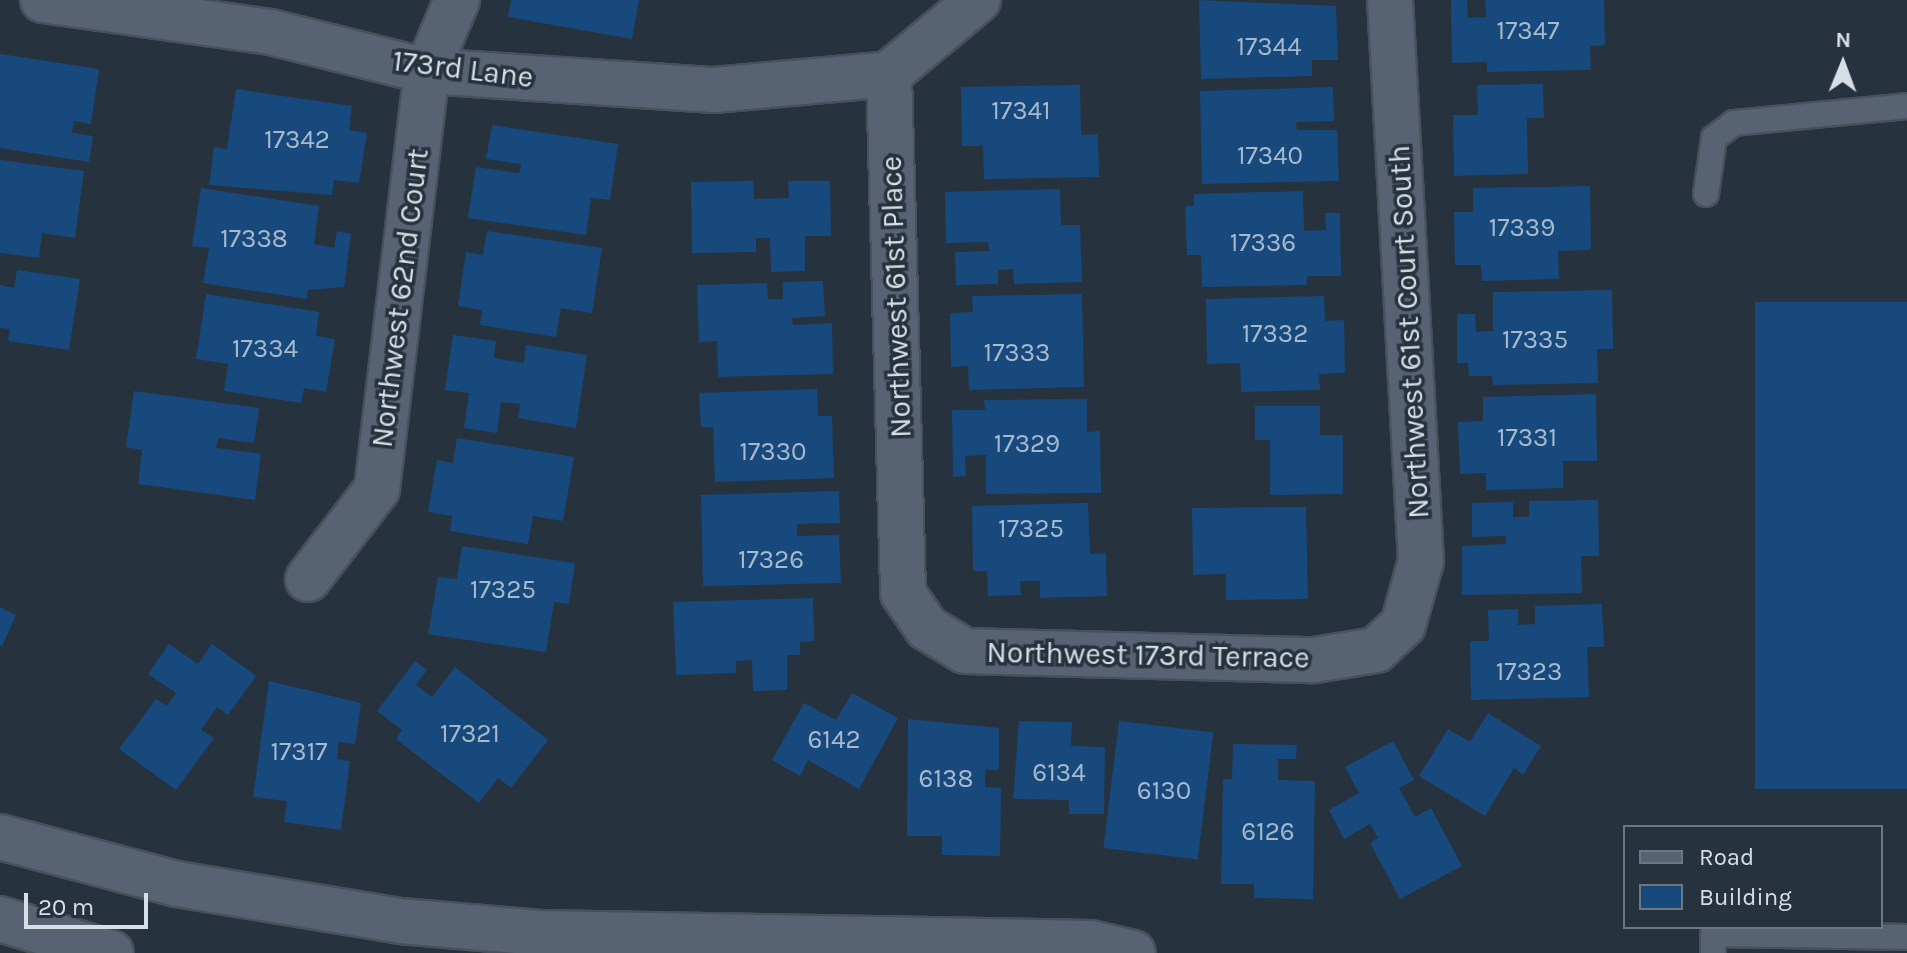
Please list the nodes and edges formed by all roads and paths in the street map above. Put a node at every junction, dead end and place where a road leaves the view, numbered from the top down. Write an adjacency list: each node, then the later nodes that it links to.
1 (43, 0): 5 (street, 173rd Lane)
2 (457, 0): 5 (street, Northwest 62nd Court)
3 (978, 0): 6 (street)
4 (1390, 0): 11 (street, Northwest 61st Court South)
5 (427, 71): 6 (street, 173rd Lane); 9 (street, Northwest 62nd Court)
6 (889, 74): 10 (street, Northwest 61st Place)
7 (1907, 106): 8 (lane)
8 (1706, 194)
9 (308, 579)
10 (927, 628): 11 (street, Northwest 173rd Terrace)
11 (1376, 650)
12 (0, 837): 15 (street)
13 (0, 919): 16 (street)
14 (1907, 937): 18 (lane)
15 (540, 943): 17 (street)
16 (111, 953)
17 (1133, 953)
18 (1713, 953)

